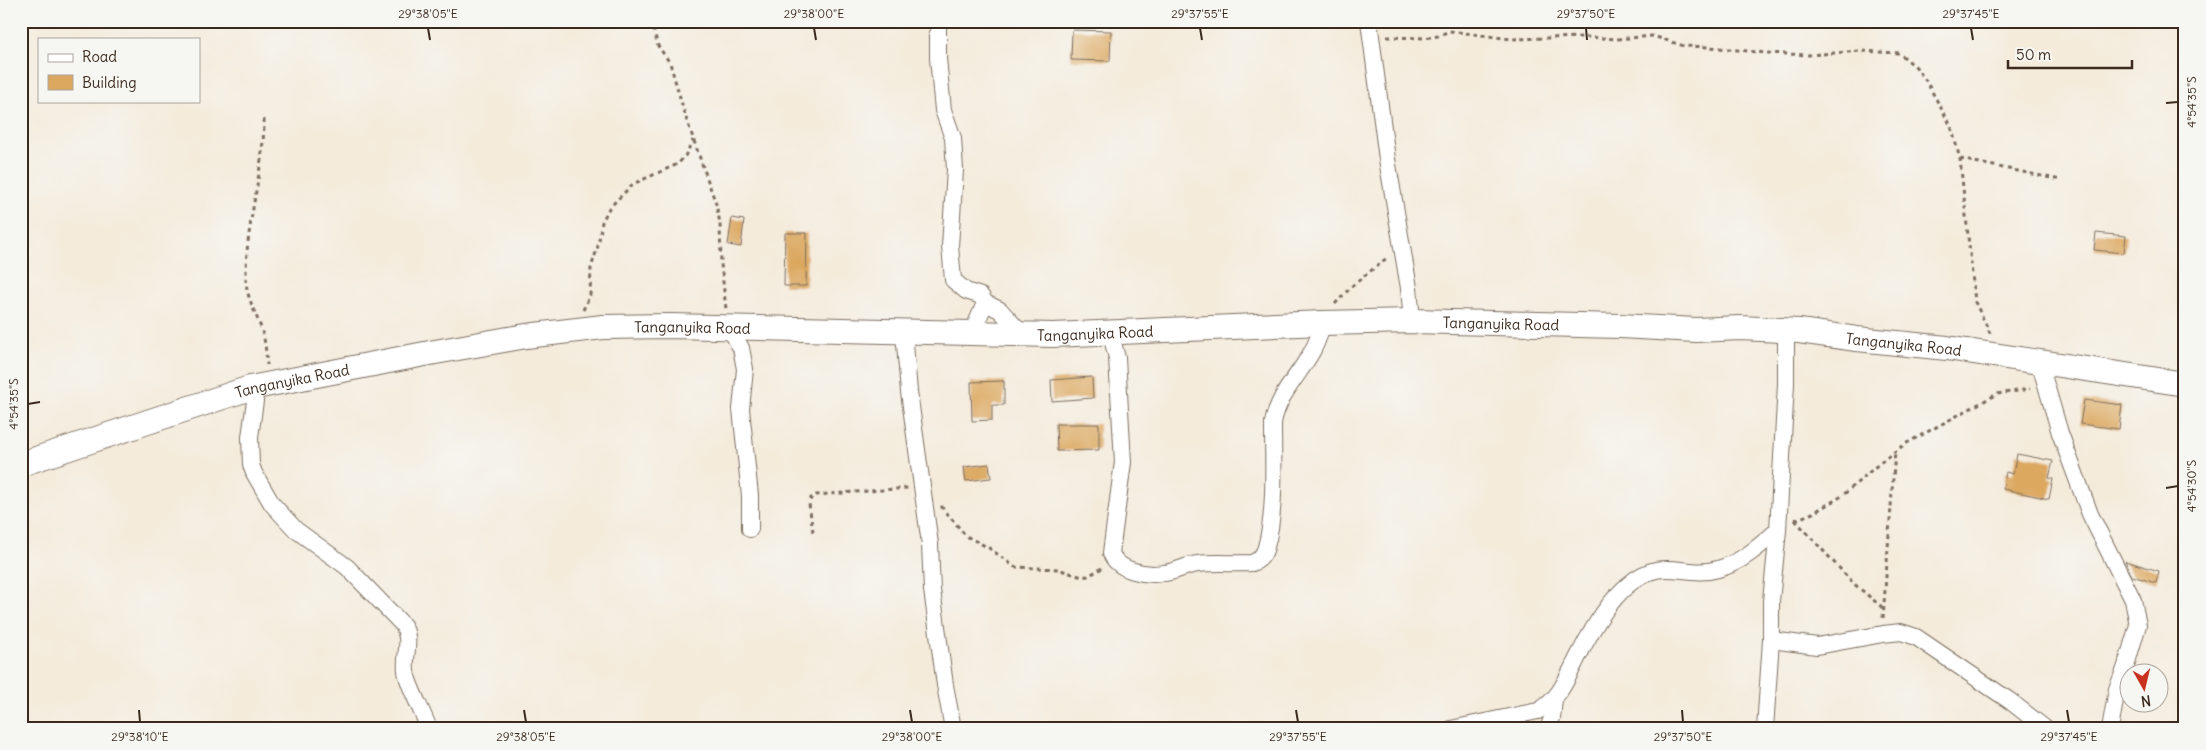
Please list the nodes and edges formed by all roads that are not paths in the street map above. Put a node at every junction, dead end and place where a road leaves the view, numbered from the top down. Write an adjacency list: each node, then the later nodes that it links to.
1 (938, 21): 3 (street)
2 (1370, 28): 4 (street)
3 (985, 303): 8 (street); 11 (street)
4 (1412, 322): 5 (street, Tanganyika Road); 7 (street, Tanganyika Road)
5 (1322, 323): 9 (street, Tanganyika Road); 9 (street)
6 (730, 327): 10 (street, Tanganyika Road); 14 (street, Tanganyika Road); 16 (street)
7 (1786, 330): 12 (street, Tanganyika Road); 17 (street)
8 (973, 331): 10 (street, Tanganyika Road); 11 (street, Tanganyika Road)
9 (1110, 331): 11 (street, Tanganyika Road)
10 (904, 332): 21 (street)
11 (1021, 333)
12 (2039, 362): 13 (street, Tanganyika Road); 26 (street)
13 (2185, 384)
14 (257, 387): 15 (street, Tanganyika Road); 20 (street)
15 (21, 464)
16 (750, 529)
17 (1778, 530): 18 (street); 19 (street)
18 (1771, 640): 24 (street); 25 (street)
19 (1554, 700): 22 (street); 23 (street)
20 (429, 729)
21 (953, 729)
22 (1451, 729)
23 (1548, 729)
24 (1764, 729)
25 (2046, 729)
26 (2110, 729)

